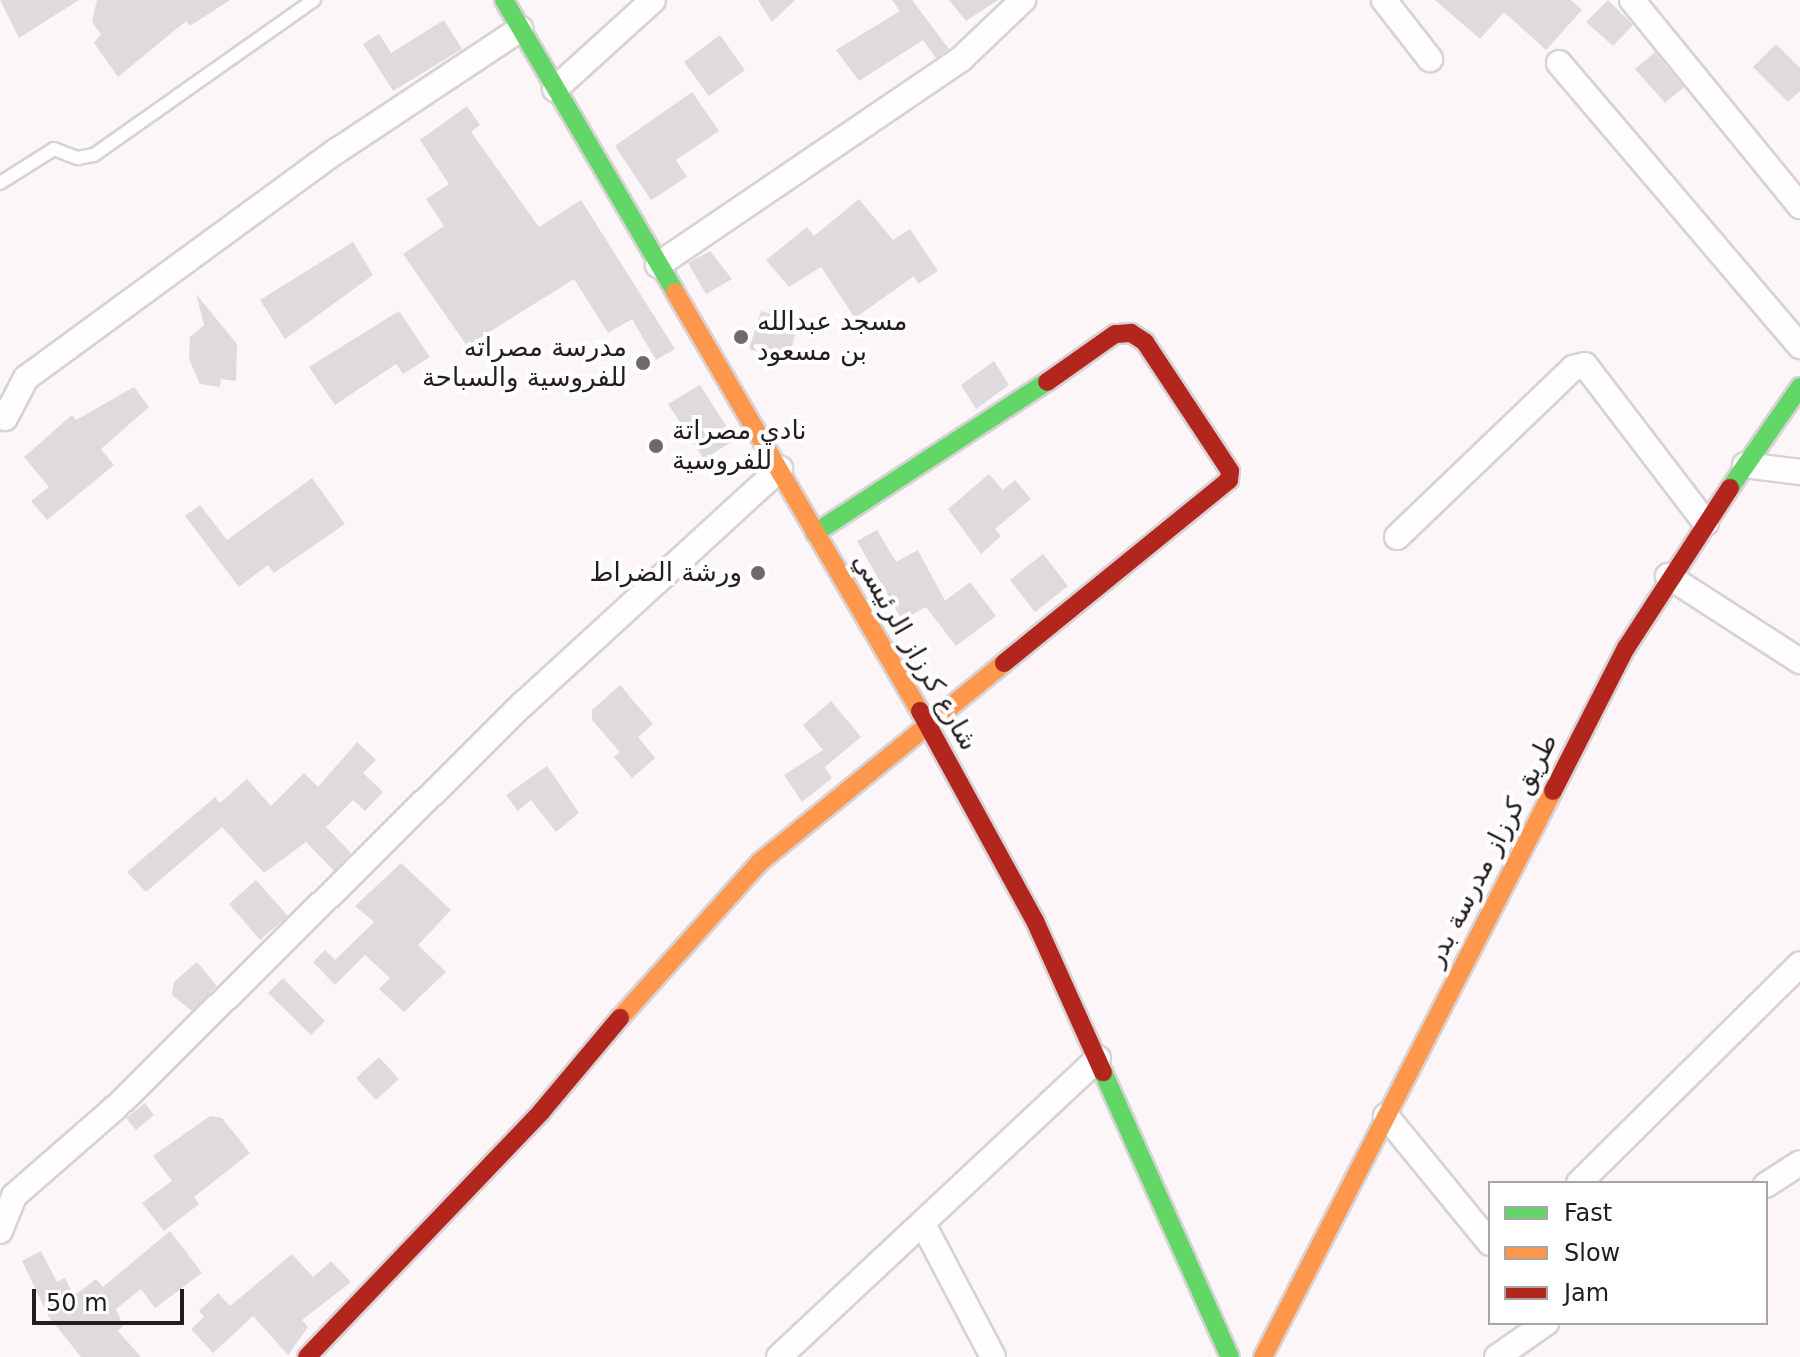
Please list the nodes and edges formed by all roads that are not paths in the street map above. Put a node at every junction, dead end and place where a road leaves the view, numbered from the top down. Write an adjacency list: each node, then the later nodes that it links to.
1 (314, 0): 11 (lane)
2 (504, 0): 7 (street, شارع كرزاز الرئيسي)
3 (653, 0): 10 (street)
4 (1023, 0): 13 (street)
5 (1384, 0): 8 (street)
6 (1632, 0): 12 (street)
7 (520, 29): 10 (street, شارع كرزاز الرئيسي); 16 (street)
8 (1430, 59)
9 (1559, 63): 14 (street)
10 (555, 89): 13 (street, شارع كرزاز الرئيسي)
11 (0, 183)
12 (1800, 206)
13 (658, 265): 18 (street, شارع كرزاز الرئيسي)
14 (1800, 346)
15 (1800, 387): 17 (street, طريق كرزاز مدرسة بدر)
16 (5, 418)
17 (1745, 465): 19 (street); 20 (street, طريق كرزاز مدرسة بدر)
18 (780, 469): 21 (street, شارع كرزاز الرئيسي); 33 (street)
19 (1800, 472)
20 (1706, 523): 22 (street); 23 (street, طريق كرزاز مدرسة بدر)
21 (815, 533): 25 (street, شارع كرزاز الرئيسي); 25 (street)
22 (1397, 537)
23 (1668, 576): 24 (street); 28 (street, طريق كرزاز مدرسة بدر)
24 (1800, 661)
25 (926, 722): 27 (street, شارع كرزاز الرئيسي); 36 (street)
26 (1800, 964): 30 (street)
27 (1098, 1058): 32 (street); 39 (street, شارع كرزاز الرئيسي)
28 (1386, 1116): 34 (street); 40 (street, طريق كرزاز مدرسة بدر)
29 (1800, 1163): 31 (street)
30 (1581, 1181)
31 (1768, 1184)
32 (923, 1224): 37 (street); 38 (street)
33 (0, 1231)
34 (1488, 1241)
35 (1543, 1325): 41 (street)
36 (307, 1357)
37 (779, 1357)
38 (993, 1357)
39 (1230, 1357)
40 (1263, 1357)
41 (1497, 1357)

